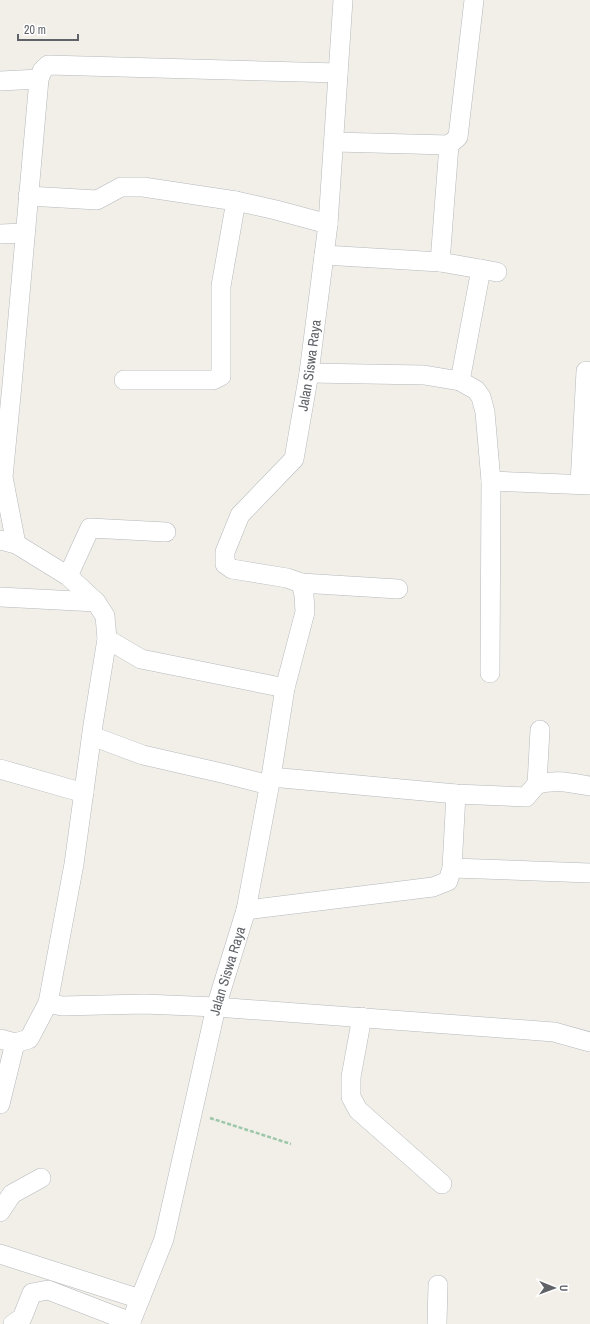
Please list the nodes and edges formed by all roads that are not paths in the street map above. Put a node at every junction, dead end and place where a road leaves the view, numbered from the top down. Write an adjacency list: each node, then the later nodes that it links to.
1 (343, 0): 3 (street, Jalan Siswa Raya)
2 (474, 0): 7 (street)
3 (338, 73): 4 (street); 6 (street, Jalan Siswa Raya)
4 (38, 79): 5 (street); 8 (street)
5 (0, 81)
6 (334, 142): 7 (street); 10 (street, Jalan Siswa Raya)
7 (449, 145): 14 (street)
8 (28, 196): 9 (street); 11 (street)
9 (236, 201): 10 (street); 17 (street)
10 (328, 224): 13 (street, Jalan Siswa Raya)
11 (24, 233): 12 (street); 19 (street)
12 (0, 234)
13 (324, 255): 14 (street); 16 (street, Jalan Siswa Raya)
14 (440, 262): 18 (street)
15 (586, 371): 21 (street)
16 (309, 373): 18 (street); 25 (street, Jalan Siswa Raya)
17 (124, 380)
18 (460, 381): 20 (street)
19 (6, 385): 23 (street)
20 (491, 481): 21 (street); 30 (street)
21 (585, 484)
22 (166, 532): 24 (street)
23 (8, 542): 24 (street)
24 (68, 576): 28 (street)
25 (301, 583): 26 (street); 31 (street, Jalan Siswa Raya)
26 (398, 589)
27 (0, 598): 28 (street)
28 (96, 602): 29 (street)
29 (107, 639): 31 (street); 33 (street)
30 (490, 673)
31 (285, 688): 35 (street, Jalan Siswa Raya)
32 (540, 730): 36 (street)
33 (92, 736): 35 (street); 38 (street)
34 (0, 769): 38 (street)
35 (270, 781): 39 (street); 42 (street, Jalan Siswa Raya)
36 (538, 784): 37 (street); 39 (street)
37 (590, 786)
38 (84, 793): 43 (street)
39 (456, 794): 40 (street)
40 (452, 868): 41 (street); 42 (street)
41 (590, 873)
42 (246, 910): 44 (street, Jalan Siswa Raya)
43 (48, 1003): 44 (street); 46 (street)
44 (216, 1007): 45 (street); 54 (street, Jalan Siswa Raya)
45 (362, 1017): 47 (street); 50 (street)
46 (8, 1041): 48 (street)
47 (590, 1042)
48 (0, 1104)
49 (41, 1178): 51 (street)
50 (442, 1184)
51 (0, 1212)
52 (0, 1254): 54 (street)
53 (438, 1285): 57 (street)
54 (140, 1299): 55 (street, Jalan Siswa Raya)
55 (130, 1323): 56 (street)
56 (13, 1324)
57 (437, 1324)

